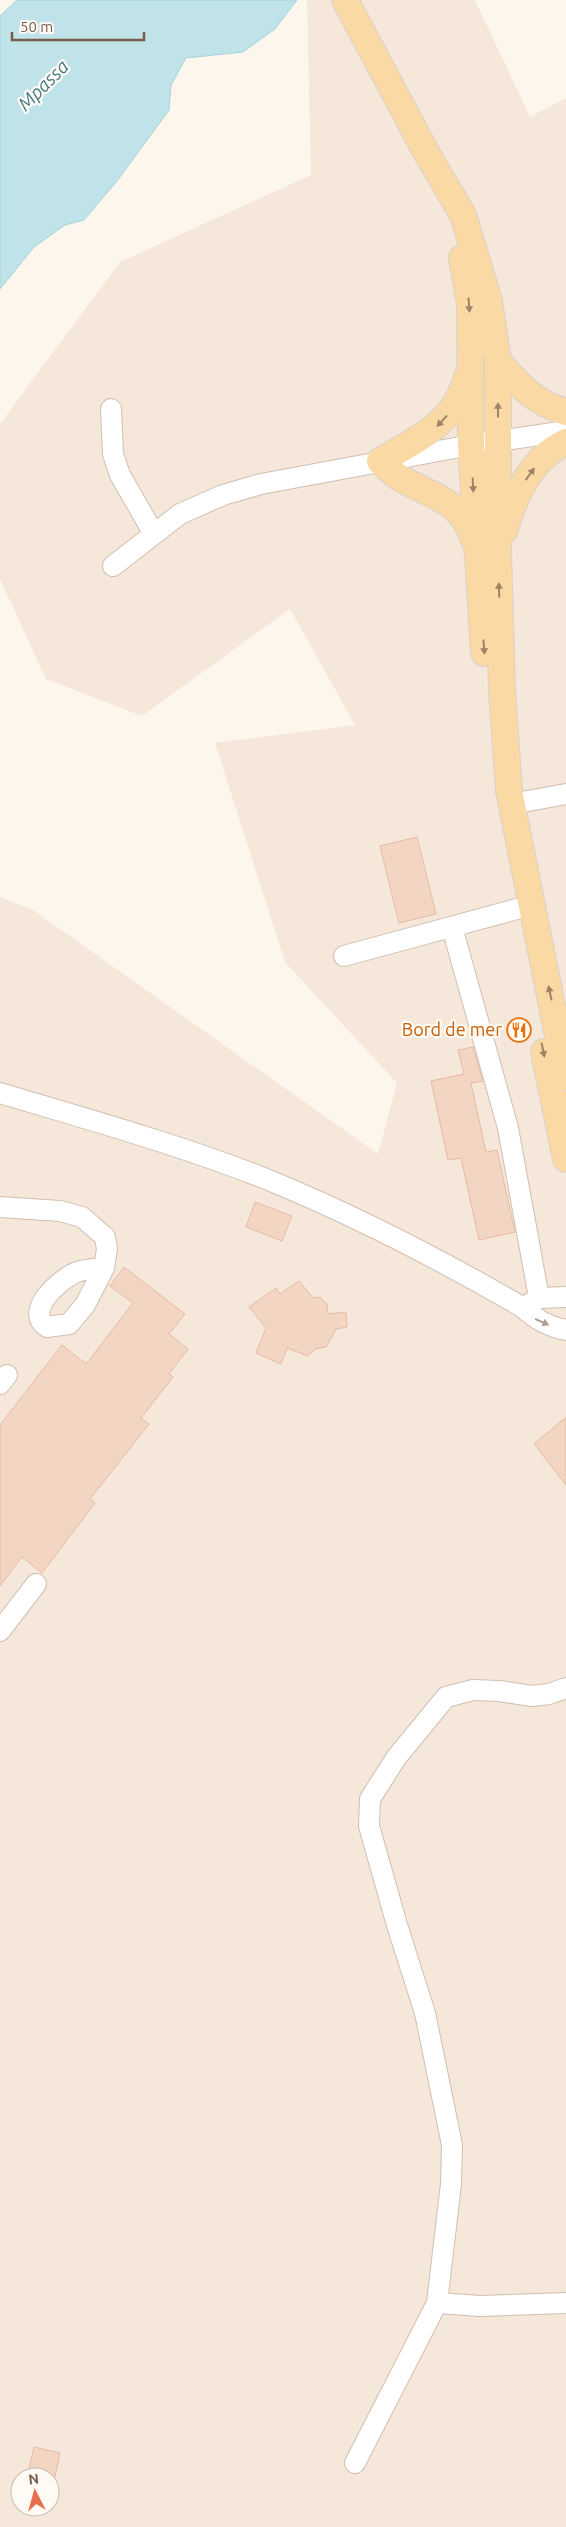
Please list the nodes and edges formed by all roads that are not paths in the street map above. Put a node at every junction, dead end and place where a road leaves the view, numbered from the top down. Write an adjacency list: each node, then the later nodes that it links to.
1 (344, 0): 2 (main road)
2 (446, 189): 3 (main road); 4 (main road, one-way to 4)
3 (498, 360): 6 (main road); 8 (main road, one-way to 3)
4 (471, 363): 10 (main road); 11 (main road, one-way to 11)
5 (111, 409): 12 (street)
6 (566, 412)
7 (566, 431): 8 (street)
8 (498, 442): 10 (street); 13 (main road)
9 (566, 442): 13 (main road, one-way to 9)
10 (471, 445): 11 (street); 13 (main road, one-way to 13)
11 (380, 461): 12 (street); 13 (main road)
12 (154, 534): 14 (street)
13 (488, 550): 16 (main road, one-way to 13); 17 (main road, one-way to 17)
14 (113, 566)
15 (566, 794): 16 (street)
16 (511, 804): 20 (main road, one-way to 16)
17 (517, 909): 18 (street); 22 (main road, one-way to 22)
18 (452, 927): 19 (street); 26 (street)
19 (344, 956)
20 (566, 1076)
21 (0, 1093): 26 (street)
22 (566, 1159)
23 (0, 1207): 24 (street)
24 (104, 1268)
25 (566, 1297): 26 (street)
26 (531, 1302): 27 (street, one-way to 27)
27 (566, 1330)
28 (36, 1584): 29 (street)
29 (0, 1630)
30 (566, 1688): 31 (street)
31 (437, 2303): 32 (street); 33 (street)
32 (566, 2303)
33 (355, 2463)

